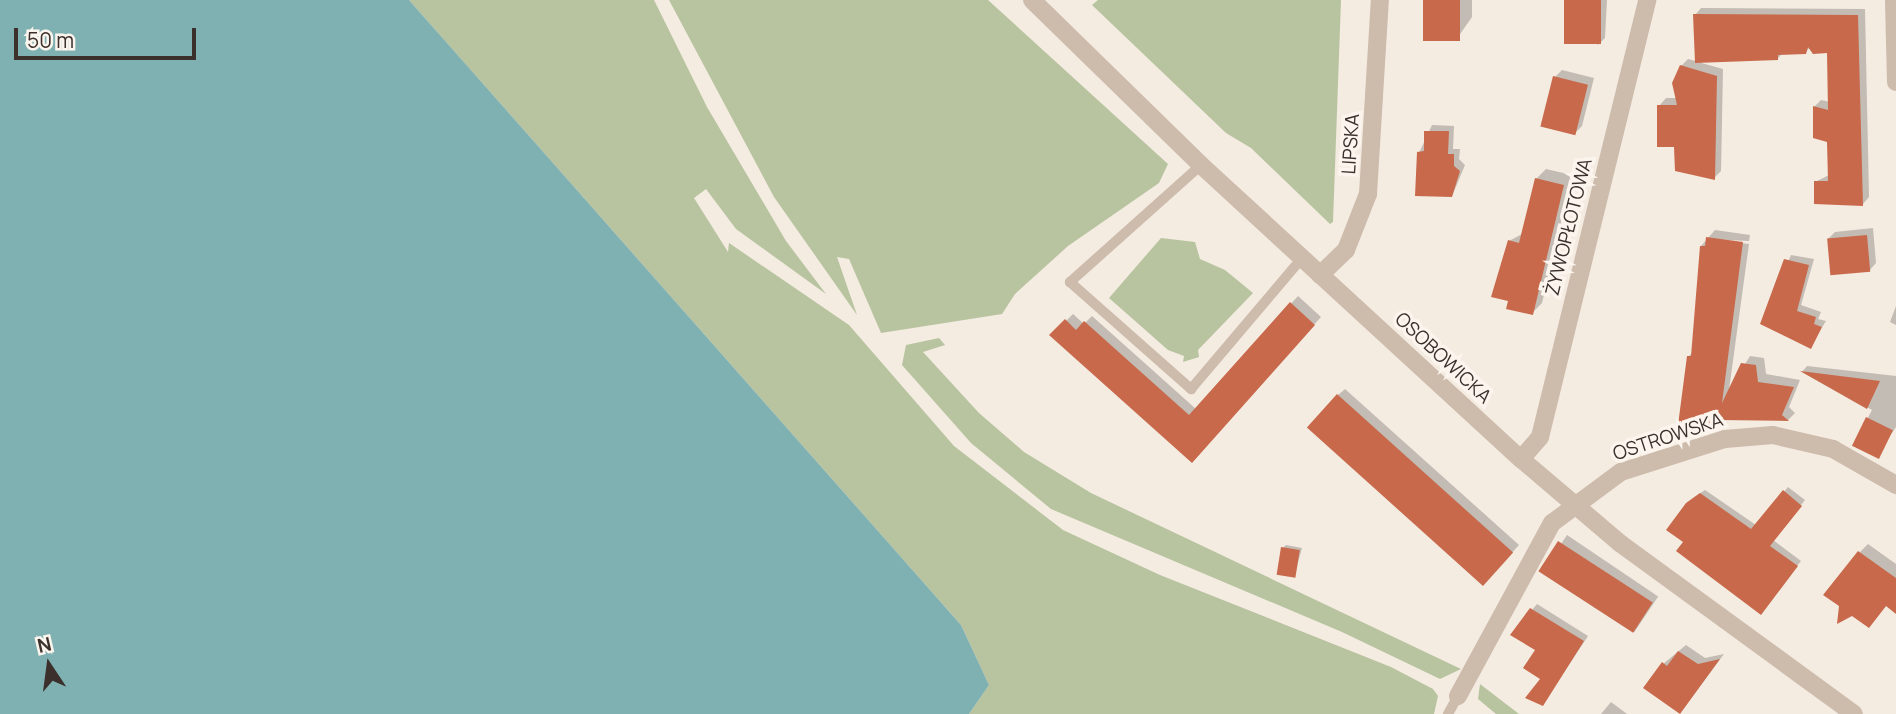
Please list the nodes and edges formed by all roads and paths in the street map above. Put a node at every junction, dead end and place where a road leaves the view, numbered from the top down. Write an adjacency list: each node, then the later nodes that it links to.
1 (1032, 0): 6 (street, OSOBOWICKA)
2 (1380, 0): 8 (street, LIPSKA)
3 (1647, 0): 9 (street, ŻYWOPŁOTOWA)
4 (1894, 0): 5 (street)
5 (1896, 82)
6 (1201, 165): 7 (street, OSOBOWICKA); 7 (lane)
7 (1302, 258): 8 (street, OSOBOWICKA)
8 (1320, 275): 9 (street, OSOBOWICKA)
9 (1521, 459): 11 (street, OSOBOWICKA)
10 (1896, 485): 11 (street, OSTROWSKA)
11 (1575, 503): 12 (street, OSTROWSKA); 14 (street, OSOBOWICKA)
12 (1458, 696): 13 (lane)
13 (1448, 714)
14 (1853, 714)

